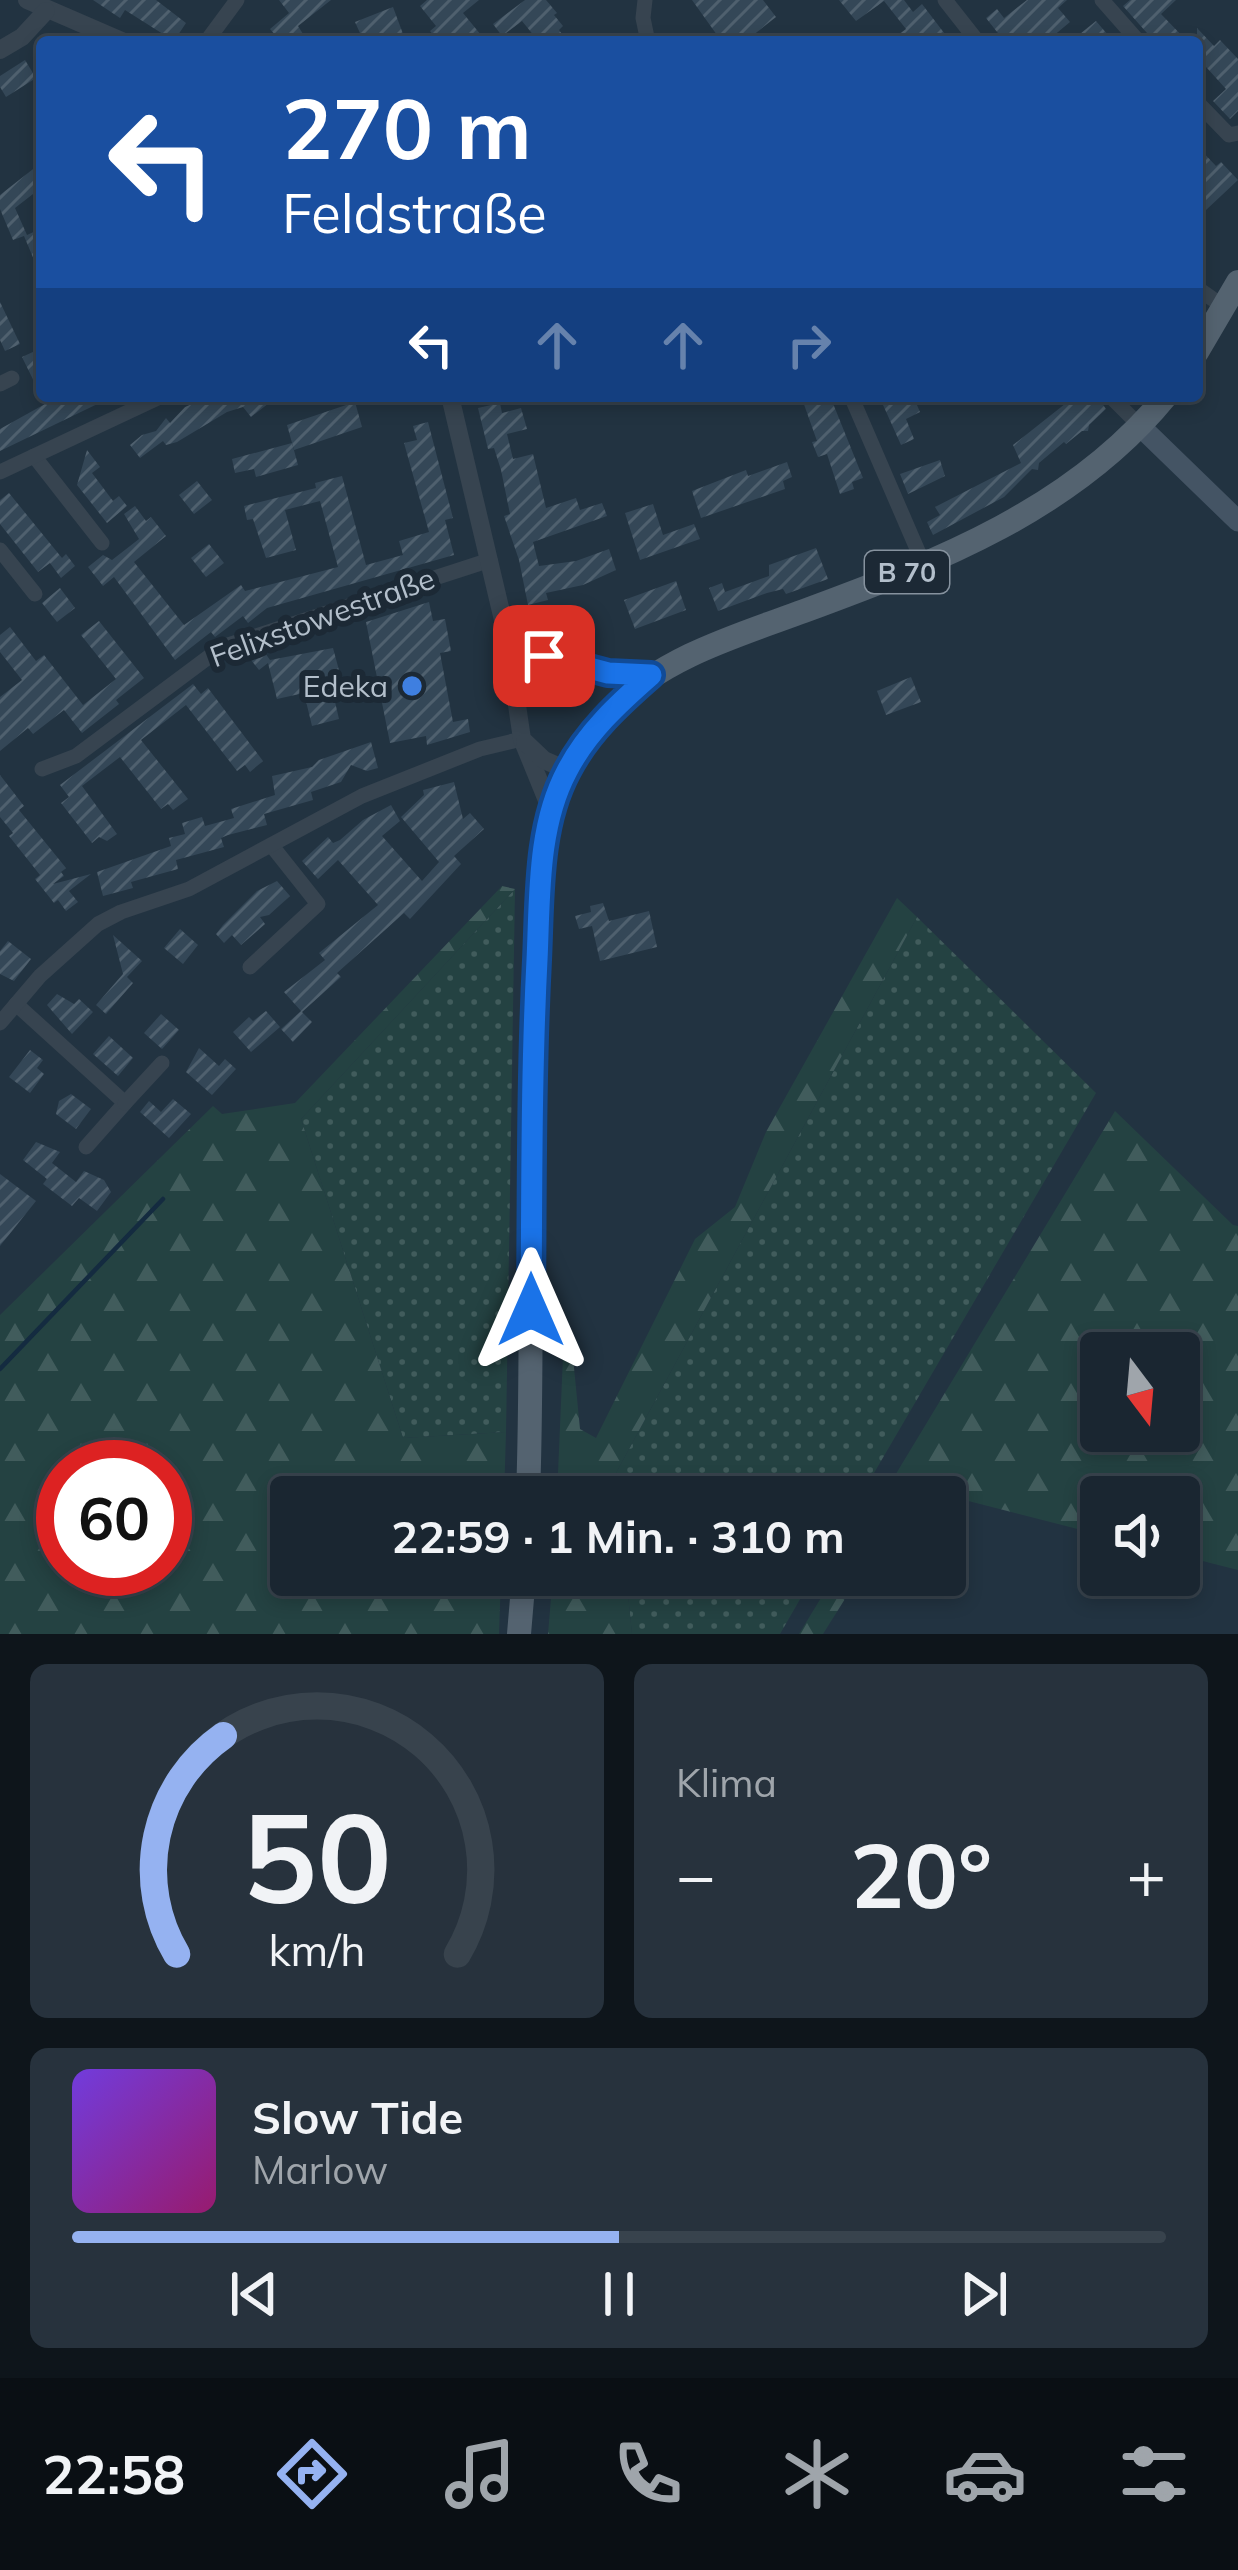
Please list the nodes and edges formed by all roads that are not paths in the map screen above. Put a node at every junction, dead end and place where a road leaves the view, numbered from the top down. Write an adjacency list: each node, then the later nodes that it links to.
1 (27, 0): 6 (street)
2 (237, 0): 8 (street)
3 (645, 0): 9 (street)
4 (1102, 0): 11 (street)
5 (954, 3): 10 (street)
6 (46, 11): 7 (street); 12 (street)
7 (109, 36)
8 (210, 36)
9 (647, 36)
10 (974, 36)
11 (1134, 36)
12 (0, 50)
13 (1203, 108): 14 (street)
14 (1238, 133)
15 (1238, 282): 16 (main road)
16 (1210, 297): 17 (main road)
17 (1203, 327)
18 (149, 402): 24 (street)
19 (451, 402): 29 (street)
20 (854, 402): 30 (street)
21 (1116, 402): 23 (street)
22 (1161, 402): 23 (main road, B 70)
23 (1141, 427): 26 (main road); 30 (main road, B 70)
24 (34, 456): 25 (street); 27 (street)
25 (0, 472)
26 (1238, 521)
27 (102, 542)
28 (0, 550): 31 (street)
29 (490, 560): 32 (street); 35 (street, Felixstowestraße)
30 (924, 565): 33 (main road, B 70)
31 (34, 594)
32 (507, 637): 33 (street); 34 (street)
33 (651, 675): 36 (main road, B 70)
34 (522, 739): 36 (street); 37 (street); 38 (street)
35 (42, 769)
36 (567, 770): 37 (main road, B 70)
37 (551, 811): 45 (main road, B 70)
38 (272, 846): 39 (street); 40 (street)
39 (250, 967)
40 (16, 1004): 41 (street); 43 (street)
41 (1, 1020)
42 (162, 1063): 43 (street)
43 (125, 1103): 44 (street)
44 (86, 1147)
45 (528, 1476)
46 (522, 1596): 47 (main road)
47 (518, 1634)

